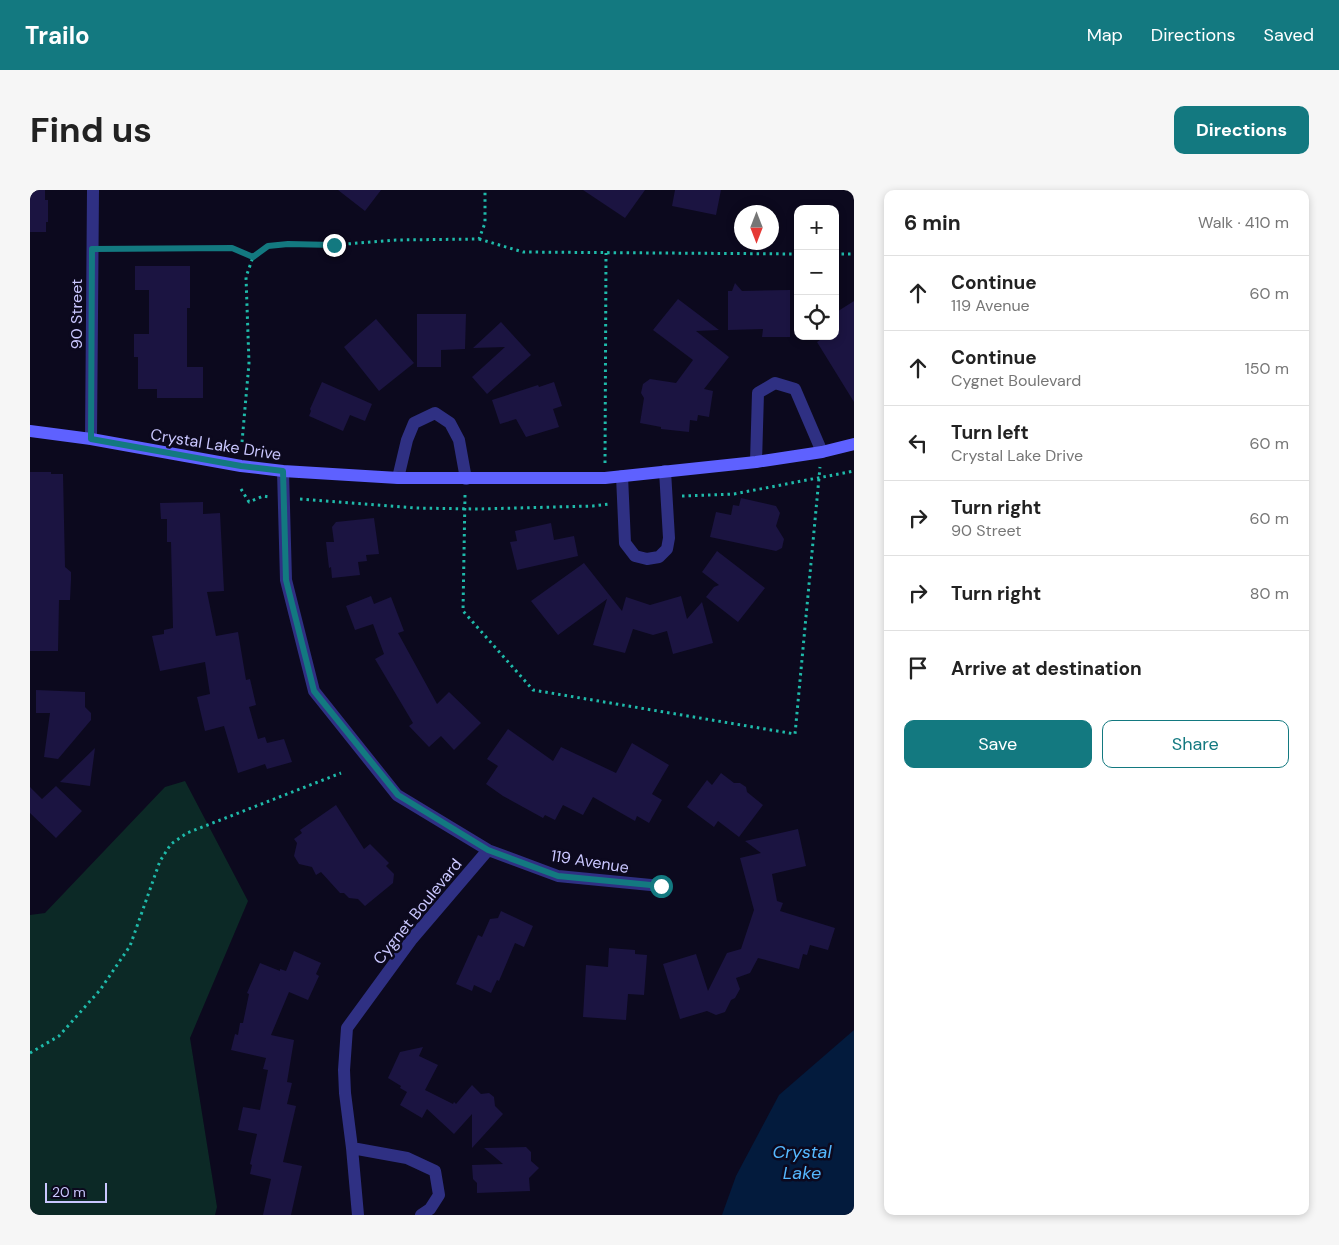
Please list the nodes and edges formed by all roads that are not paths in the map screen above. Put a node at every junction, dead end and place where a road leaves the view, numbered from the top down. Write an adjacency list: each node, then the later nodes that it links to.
1 (92, 190): 3 (street, 90 Street)
2 (30, 431): 3 (street, Crystal Lake Drive)
3 (91, 439): 7 (street, Crystal Lake Drive)
4 (854, 444): 5 (street, Crystal Lake Drive)
5 (822, 452): 6 (street, Crystal Lake Drive); 6 (street)
6 (756, 462): 8 (street, Crystal Lake Drive)
7 (283, 471): 10 (street, Crystal Lake Drive); 12 (street, Cygnet Boulevard)
8 (666, 471): 9 (street, Crystal Lake Drive); 9 (street)
9 (622, 476): 11 (street, Crystal Lake Drive)
10 (398, 478): 11 (street, Crystal Lake Drive); 11 (street)
11 (466, 479)
12 (488, 850): 13 (street, 119 Avenue); 14 (street, Cygnet Boulevard)
13 (661, 886)
14 (352, 1148): 15 (street, Cygnet Boulevard); 16 (street)
15 (358, 1215)
16 (421, 1215)

